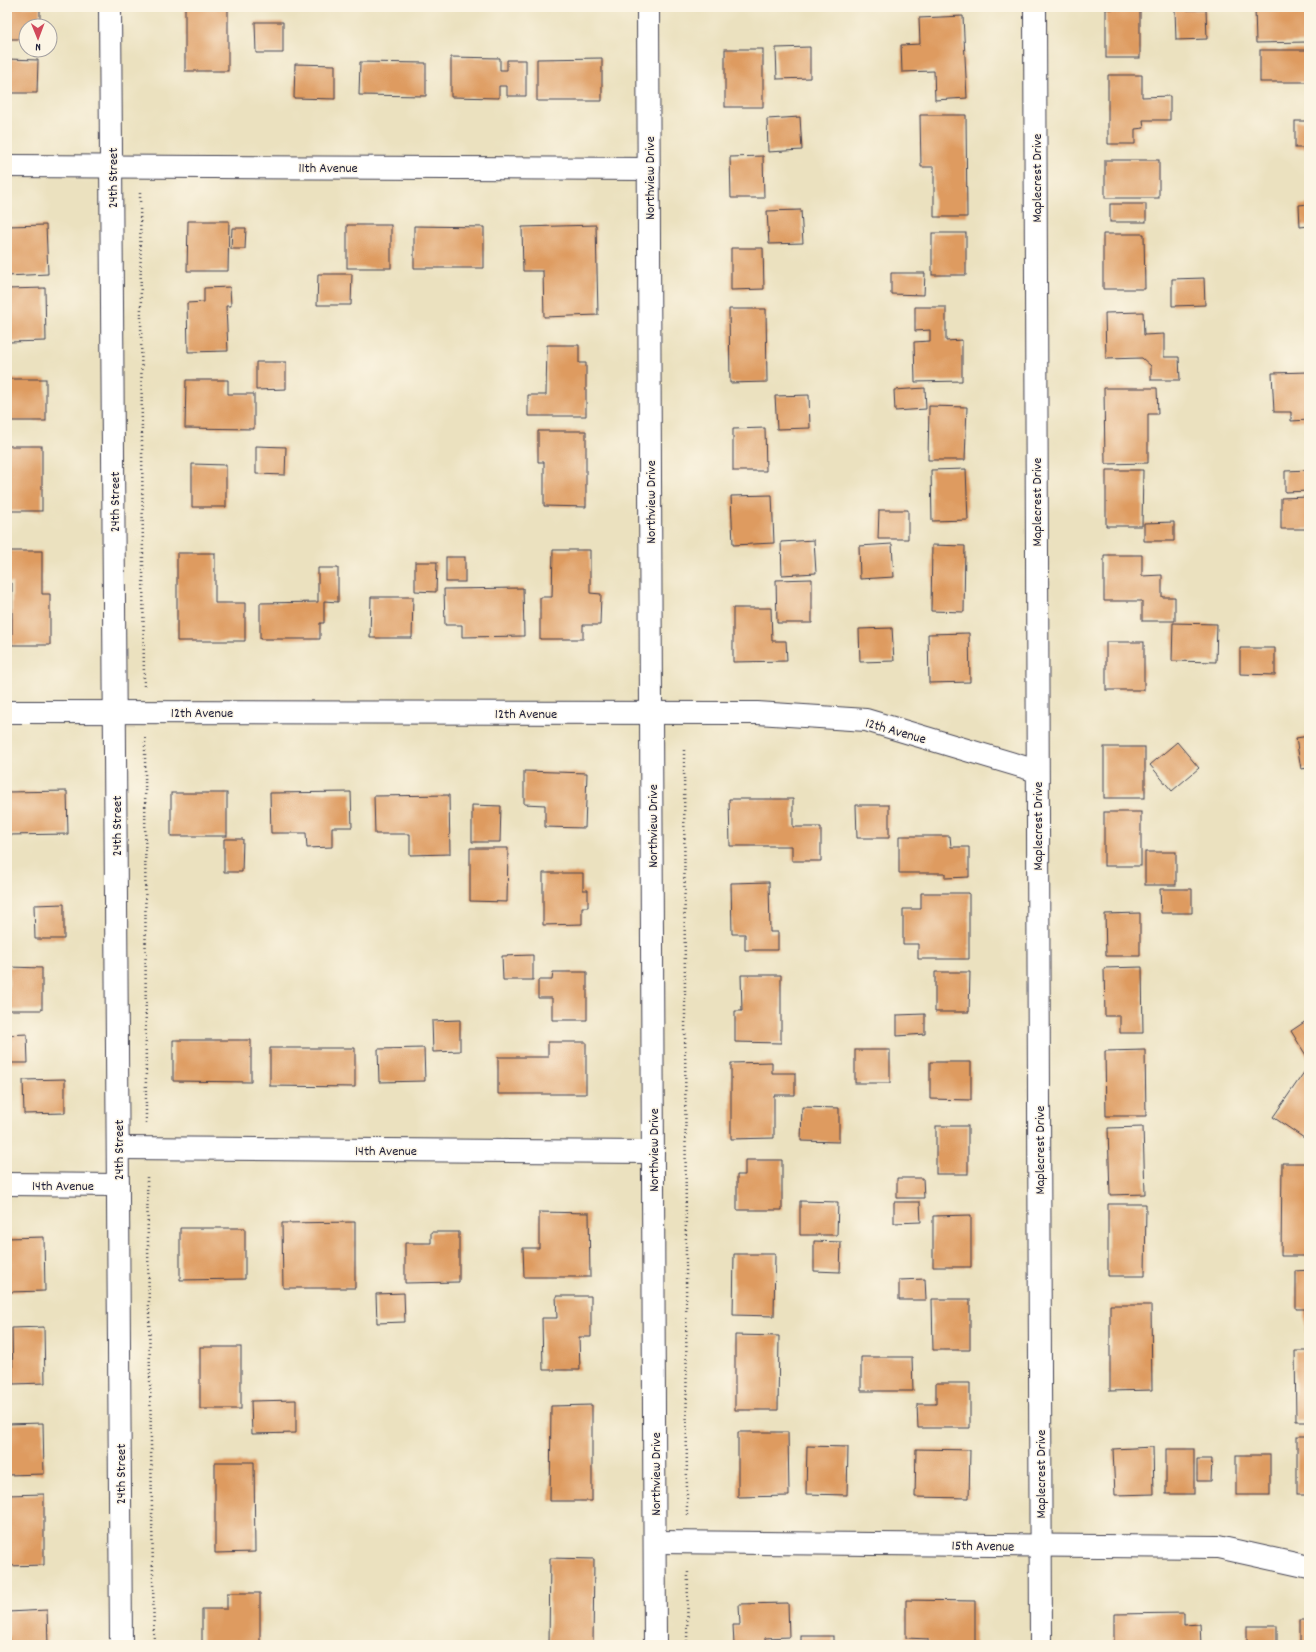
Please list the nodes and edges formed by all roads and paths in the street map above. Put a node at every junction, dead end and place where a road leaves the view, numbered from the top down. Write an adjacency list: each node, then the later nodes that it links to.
1 (110, 7): 5 (street, 24th Street)
2 (648, 7): 6 (street, Northview Drive)
3 (1035, 7): 14 (street, Maplecrest Drive)
4 (7, 166): 5 (street, 11th Avenue)
5 (112, 166): 6 (street, 11th Avenue); 10 (street, 24th Street)
6 (648, 169): 11 (street, Northview Drive)
7 (140, 193): 8 (path)
8 (144, 692)
9 (7, 712): 10 (street, 12th Avenue)
10 (115, 712): 11 (street, 12th Avenue); 16 (street, 24th Street)
11 (651, 713): 14 (street, 12th Avenue); 17 (street, Northview Drive)
12 (145, 736): 15 (path)
13 (684, 750): 21 (path)
14 (1037, 771): 23 (street, Maplecrest Drive)
15 (146, 1125)
16 (118, 1148): 17 (street, 14th Avenue); 20 (street, 24th Street)
17 (653, 1152): 22 (street, Northview Drive)
18 (148, 1177): 27 (path)
19 (7, 1184): 20 (street, 14th Avenue)
20 (118, 1185): 26 (street, 24th Street)
21 (688, 1523)
22 (655, 1542): 23 (street, 15th Avenue); 28 (street, Northview Drive)
23 (1041, 1546): 24 (street, 15th Avenue); 30 (street, Maplecrest Drive)
24 (1309, 1567)
25 (688, 1570): 29 (path)
26 (121, 1645)
27 (154, 1645)
28 (656, 1645)
29 (688, 1645)
30 (1041, 1645)

